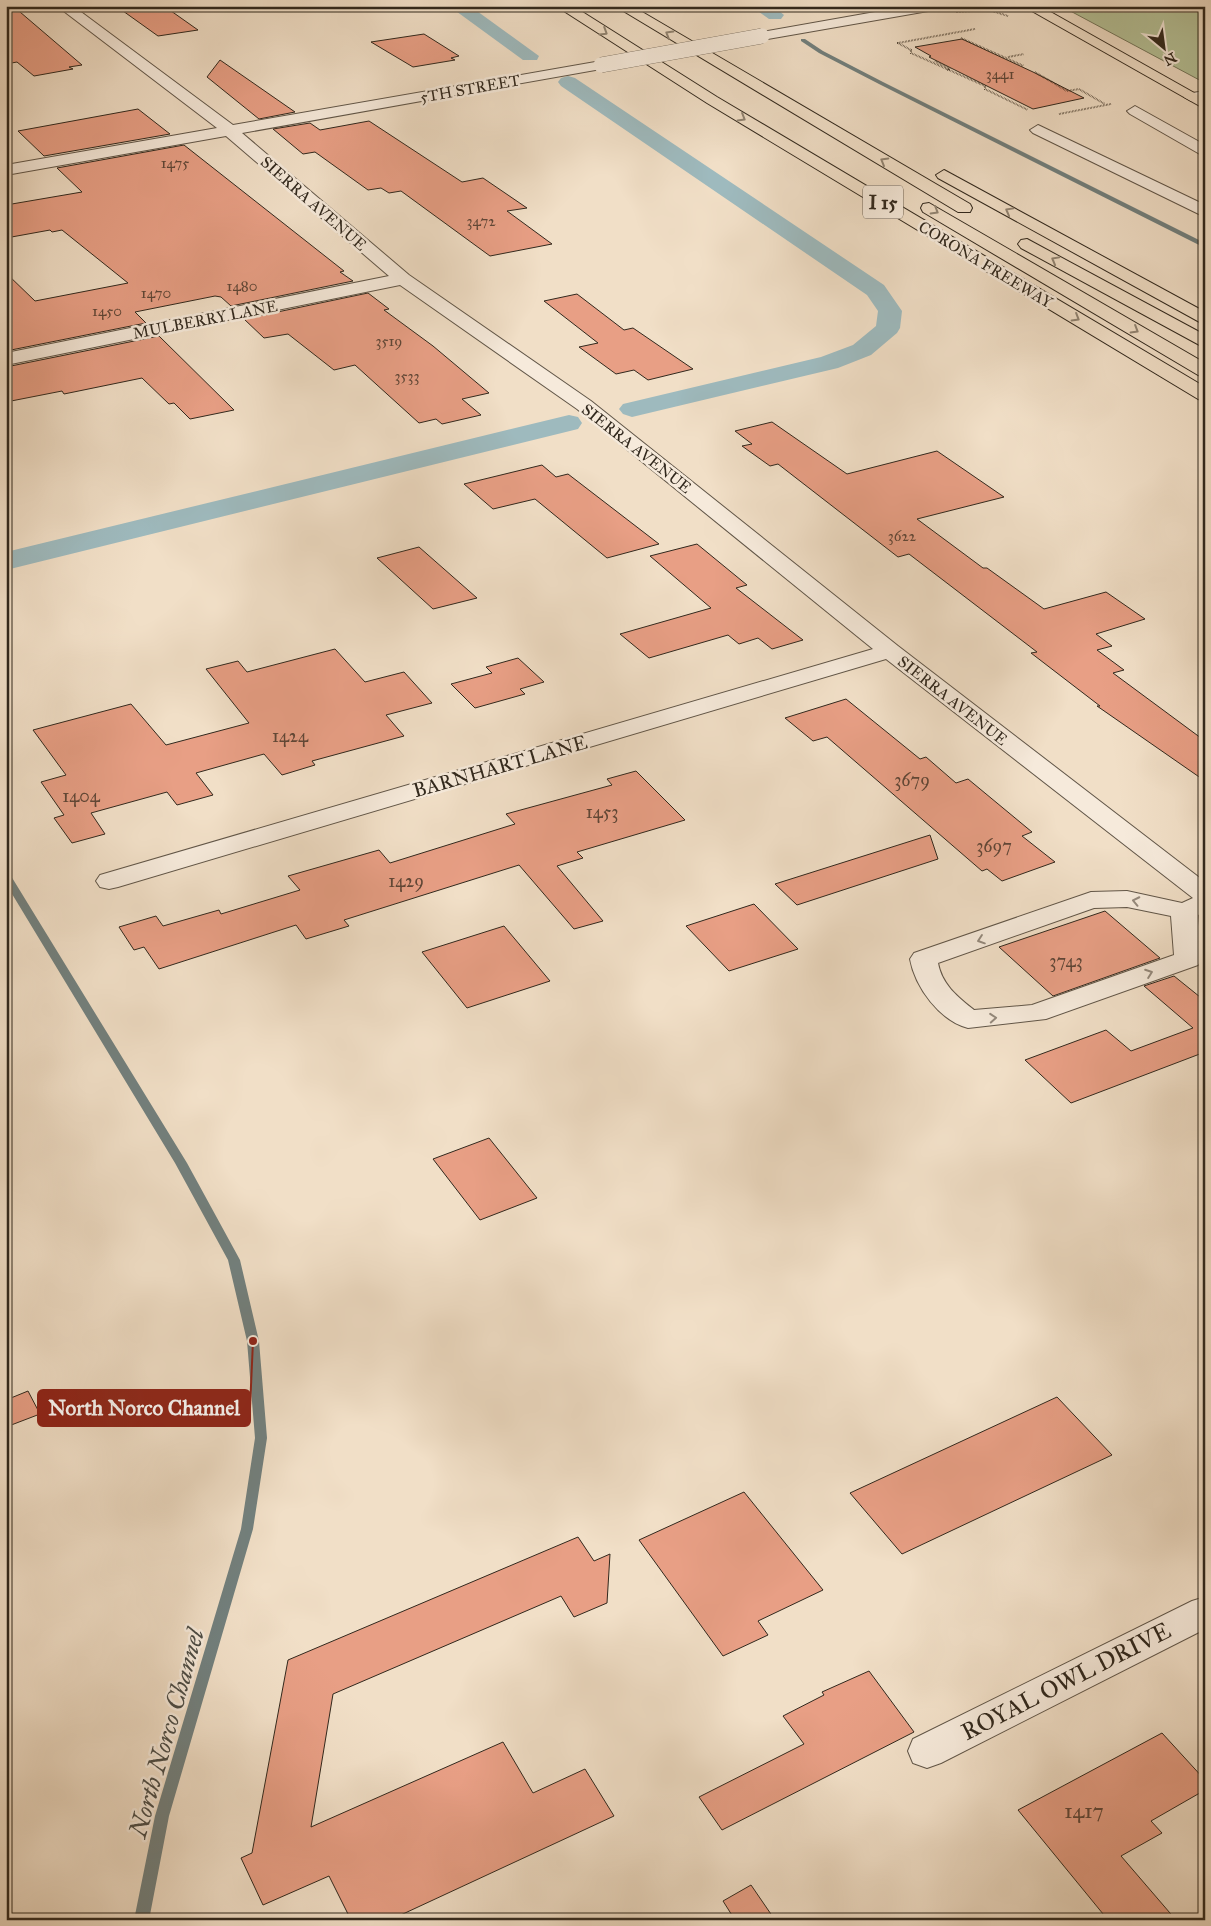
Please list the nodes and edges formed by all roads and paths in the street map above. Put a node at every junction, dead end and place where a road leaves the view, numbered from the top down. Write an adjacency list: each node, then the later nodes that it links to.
1 (64, 6): 27 (street, SIERRA AVENUE)
2 (563, 6): 44 (main road, CORONA FREEWAY / I 15, one-way to 44)
3 (648, 6): 29 (main road)
4 (934, 6): 27 (street, 5TH STREET, bridge)
5 (1030, 6): 18 (main road)
6 (606, 10): 14 (main road); 35 (main road, one-way to 6)
7 (948, 13): 8 (path)
8 (1015, 20)
9 (975, 29): 16 (path)
10 (961, 38): 12 (path)
11 (1024, 54): 12 (path)
12 (1004, 58): 15 (path)
13 (935, 62): 16 (path)
14 (691, 66)
15 (1024, 66)
16 (946, 70): 24 (path)
17 (1035, 72): 20 (path)
18 (1198, 96): 21 (main road)
19 (1113, 104): 20 (path)
20 (1106, 105): 25 (path)
21 (1205, 105)
22 (1135, 111): 30 (street)
23 (1060, 112): 25 (path)
24 (1035, 113)
25 (1064, 114): 26 (path)
26 (1057, 115)
27 (229, 130): 32 (street, 5TH STREET); 38 (street, SIERRA AVENUE)
28 (1038, 130): 34 (street)
29 (872, 136)
30 (1205, 152)
31 (933, 169): 37 (main road, one-way to 31)
32 (6, 170)
33 (913, 198): 43 (main road, one-way to 43)
34 (1205, 212)
35 (982, 218)
36 (1016, 238): 41 (main road, one-way to 36)
37 (1062, 241): 39 (main road); 40 (main road)
38 (403, 279): 42 (street, MULBERRY LANE); 45 (street, SIERRA AVENUE)
39 (1205, 311)
40 (1205, 320)
41 (1205, 343)
42 (6, 359)
43 (1205, 372)
44 (1205, 395)
45 (890, 651): 46 (street, BARNHART LANE); 47 (street, SIERRA AVENUE)
46 (109, 880)
47 (1198, 903): 47 (street, one-way to 47)
48 (1205, 1612): 49 (street, ROYAL OWL DRIVE)
49 (927, 1751)

